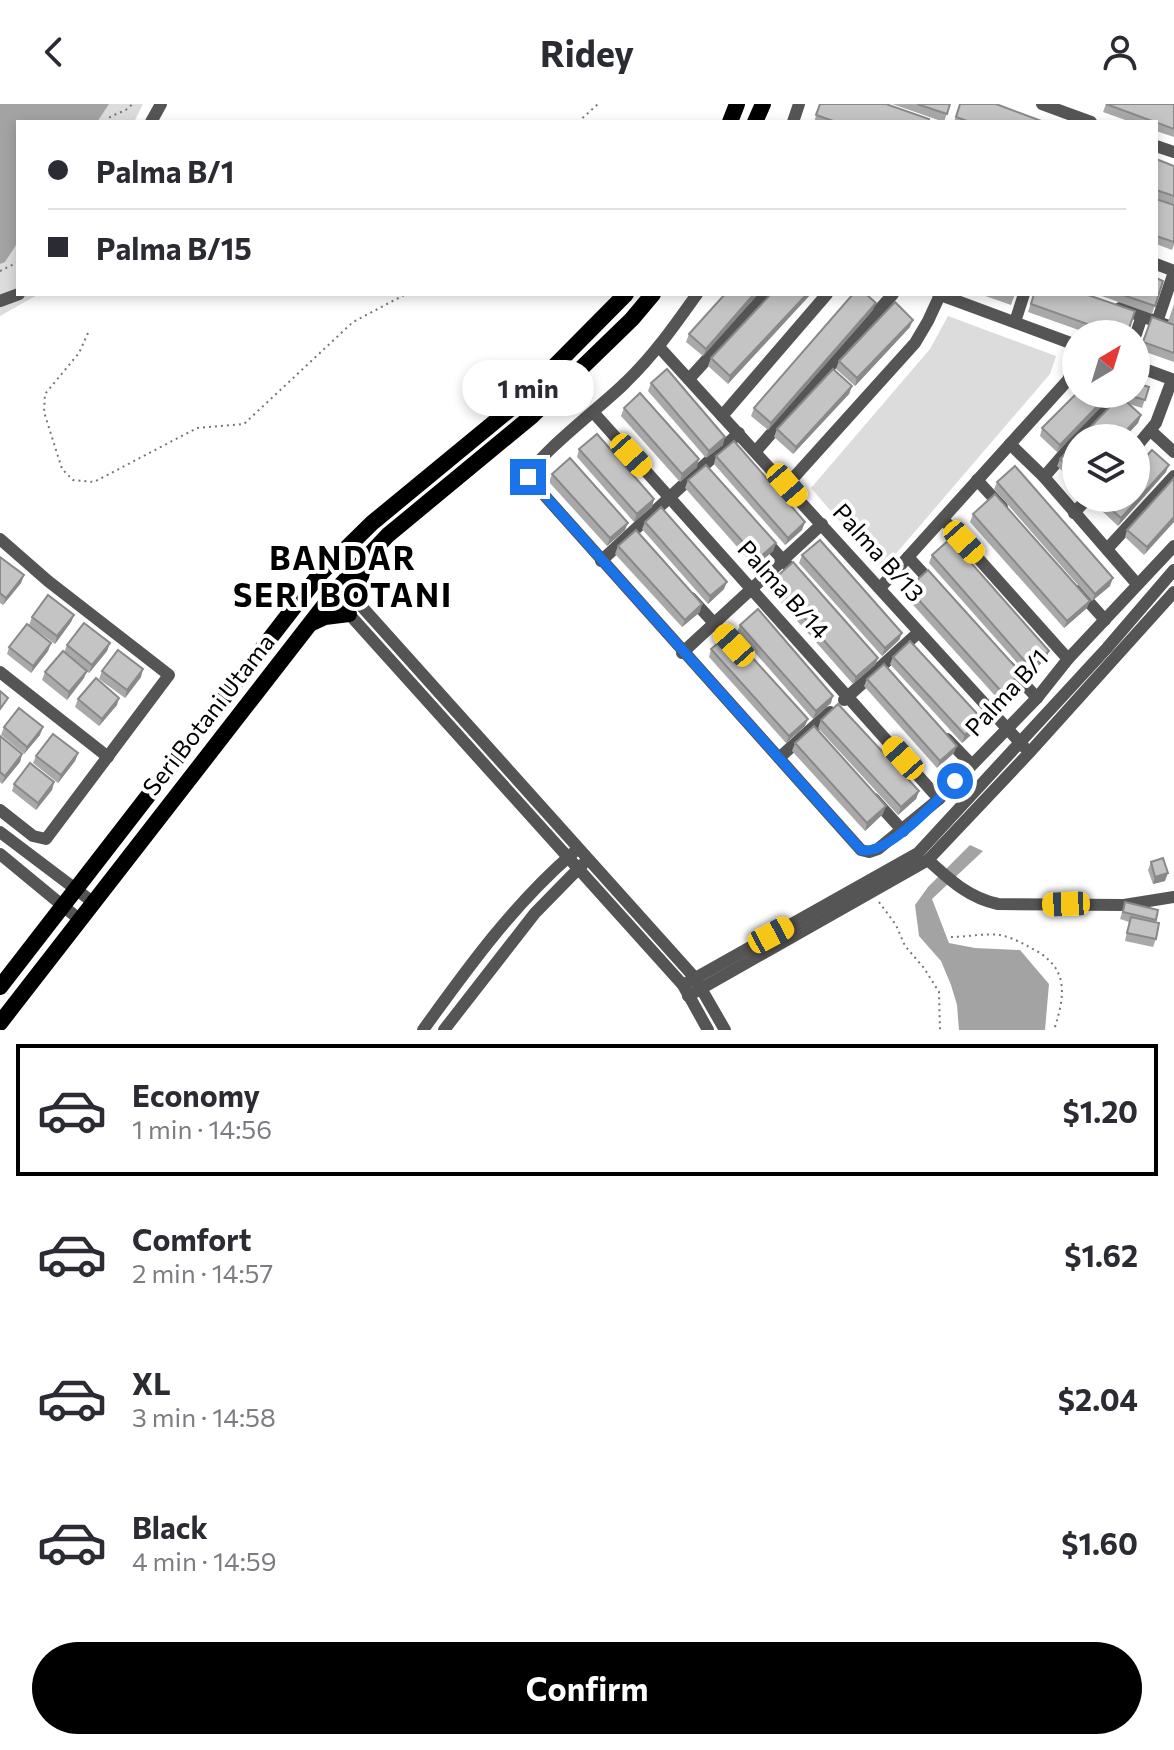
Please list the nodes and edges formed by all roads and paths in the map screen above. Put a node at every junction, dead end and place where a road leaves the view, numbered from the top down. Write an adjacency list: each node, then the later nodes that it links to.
1 (132, 104): 4 (path)
2 (598, 104): 5 (path)
3 (1042, 104): 6 (street)
4 (106, 120)
5 (580, 120)
6 (1083, 120)
7 (1174, 271): 22 (street)
8 (402, 296): 24 (path)
9 (624, 296): 64 (main road, Seri Botani Utama)
10 (651, 296): 69 (main road, Seri Botani Utama)
11 (696, 296): 26 (street)
12 (764, 296): 29 (street)
13 (825, 296): 39 (street)
14 (891, 296): 27 (street)
15 (938, 296): 36 (street)
16 (944, 296): 21 (street)
17 (1023, 296): 21 (street)
18 (1112, 305): 19 (street)
19 (1142, 316): 20 (street); 22 (street)
20 (1141, 320)
21 (1015, 322): 25 (street)
22 (1157, 322): 23 (street)
23 (1174, 328)
24 (88, 333)
25 (1062, 340)
26 (660, 348): 29 (street, Palma B/13); 32 (street)
27 (830, 369): 30 (street); 45 (street)
28 (1150, 371): 31 (street)
29 (689, 379): 39 (street, Palma B/13)
30 (841, 379)
31 (1173, 380): 41 (street)
32 (624, 385): 35 (street); 38 (street)
33 (1062, 387): 43 (street)
34 (852, 389): 36 (street)
35 (634, 395)
36 (863, 399): 55 (street)
37 (1103, 408): 40 (street)
38 (593, 412): 44 (street); 56 (street, Palma B/14)
39 (722, 416): 42 (street, Palma B/13)
40 (1090, 424)
41 (1151, 431): 46 (street)
42 (739, 433): 45 (street, Palma B/13); 50 (street)
43 (1010, 444): 52 (street); 54 (street)
44 (554, 447): 48 (street); 72 (street)
45 (756, 451): 55 (street, Palma B/13)
46 (1174, 452)
47 (1062, 456): 52 (street)
48 (564, 458)
49 (692, 458): 50 (street)
50 (701, 469): 53 (street); 56 (street)
51 (1174, 476): 68 (street)
52 (1044, 477): 57 (street)
53 (711, 480)
54 (977, 480): 58 (street); 59 (street)
55 (787, 485): 61 (street, Palma B/13)
56 (670, 498): 63 (street); 78 (street, Palma B/14)
57 (1074, 513): 68 (street)
58 (1009, 515)
59 (943, 519): 70 (street); 93 (street)
60 (622, 523): 63 (street)
61 (822, 524): 71 (street); 76 (street, Palma B/13)
62 (752, 526): 71 (street)
63 (632, 533): 66 (street); 72 (street)
64 (360, 535): 77 (main road); 80 (main road, Seri Botani Utama)
65 (0, 539): 105 (street)
66 (642, 545)
67 (1174, 546): 74 (street, Palma B/1)
68 (1107, 549): 74 (street)
69 (368, 556): 77 (main road, Seri Botani Utama); 84 (main road)
70 (908, 557): 76 (street); 81 (street)
71 (783, 560): 78 (street); 83 (street)
72 (601, 561): 90 (street)
73 (1174, 570): 104 (street)
74 (1137, 584): 85 (street, Palma B/1)
75 (1073, 585): 85 (street)
76 (880, 588): 88 (street, Palma B/13)
77 (337, 589): 80 (main road); 84 (street); 86 (main road, Seri Botani Utama)
78 (751, 589): 87 (street); 97 (street, Palma B/14)
79 (683, 590): 87 (street)
80 (306, 591): 118 (main road, Seri Botani Utama)
81 (940, 592)
82 (1174, 592): 104 (street)
83 (812, 593)
84 (352, 607): 86 (main road); 114 (street)
85 (1105, 620): 93 (street, Palma B/1)
86 (310, 624): 121 (main road, Seri Botani Utama)
87 (714, 624): 90 (street); 92 (street)
88 (919, 632): 94 (street); 100 (street, Palma B/13)
89 (994, 651): 98 (street)
90 (682, 653): 106 (street)
91 (870, 657): 94 (street)
92 (746, 659)
93 (1068, 659): 98 (street, Palma B/1)
94 (879, 668): 96 (street); 97 (street)
95 (0, 672): 105 (street)
96 (889, 678)
97 (848, 697): 101 (street); 109 (street, Palma B/14)
98 (1037, 698): 100 (street, Palma B/1)
99 (800, 718): 101 (street)
100 (1007, 729): 104 (street, Palma B/13); 107 (street, Palma B/1)
101 (811, 730): 103 (street); 106 (street)
102 (941, 732): 107 (street)
103 (821, 741)
104 (1025, 748): 117 (street); 126 (street)
105 (108, 757): 110 (street)
106 (779, 758): 111 (street, Palma B/1)
107 (971, 764): 109 (street, Palma B/1)
108 (862, 786): 111 (street)
109 (939, 799): 111 (street, Palma B/1)
110 (0, 810)
111 (903, 831)
112 (0, 832): 113 (street)
113 (20, 848): 115 (street); 118 (street)
114 (574, 852): 116 (street); 132 (street)
115 (3, 860): 122 (street)
116 (583, 864): 125 (street); 129 (street); 133 (street)
117 (932, 864): 119 (street); 120 (street)
118 (76, 890): 121 (street); 122 (main road, Seri Botani Utama)
119 (872, 893): 126 (street); 136 (path)
120 (1174, 897)
121 (94, 903): 123 (main road, Seri Botani Utama)
122 (62, 906): 123 (street); 128 (main road, Seri Botani Utama)
123 (80, 920): 131 (main road, Seri Botani Utama)
124 (951, 937): 137 (path)
125 (679, 960): 126 (street); 127 (street)
126 (718, 973): 127 (street); 130 (street)
127 (699, 984): 129 (street); 130 (street)
128 (0, 987)
129 (686, 990): 134 (street)
130 (711, 1004): 135 (street)
131 (0, 1023)
132 (423, 1030)
133 (444, 1030)
134 (708, 1030)
135 (725, 1030)
136 (940, 1030)
137 (1054, 1030)

